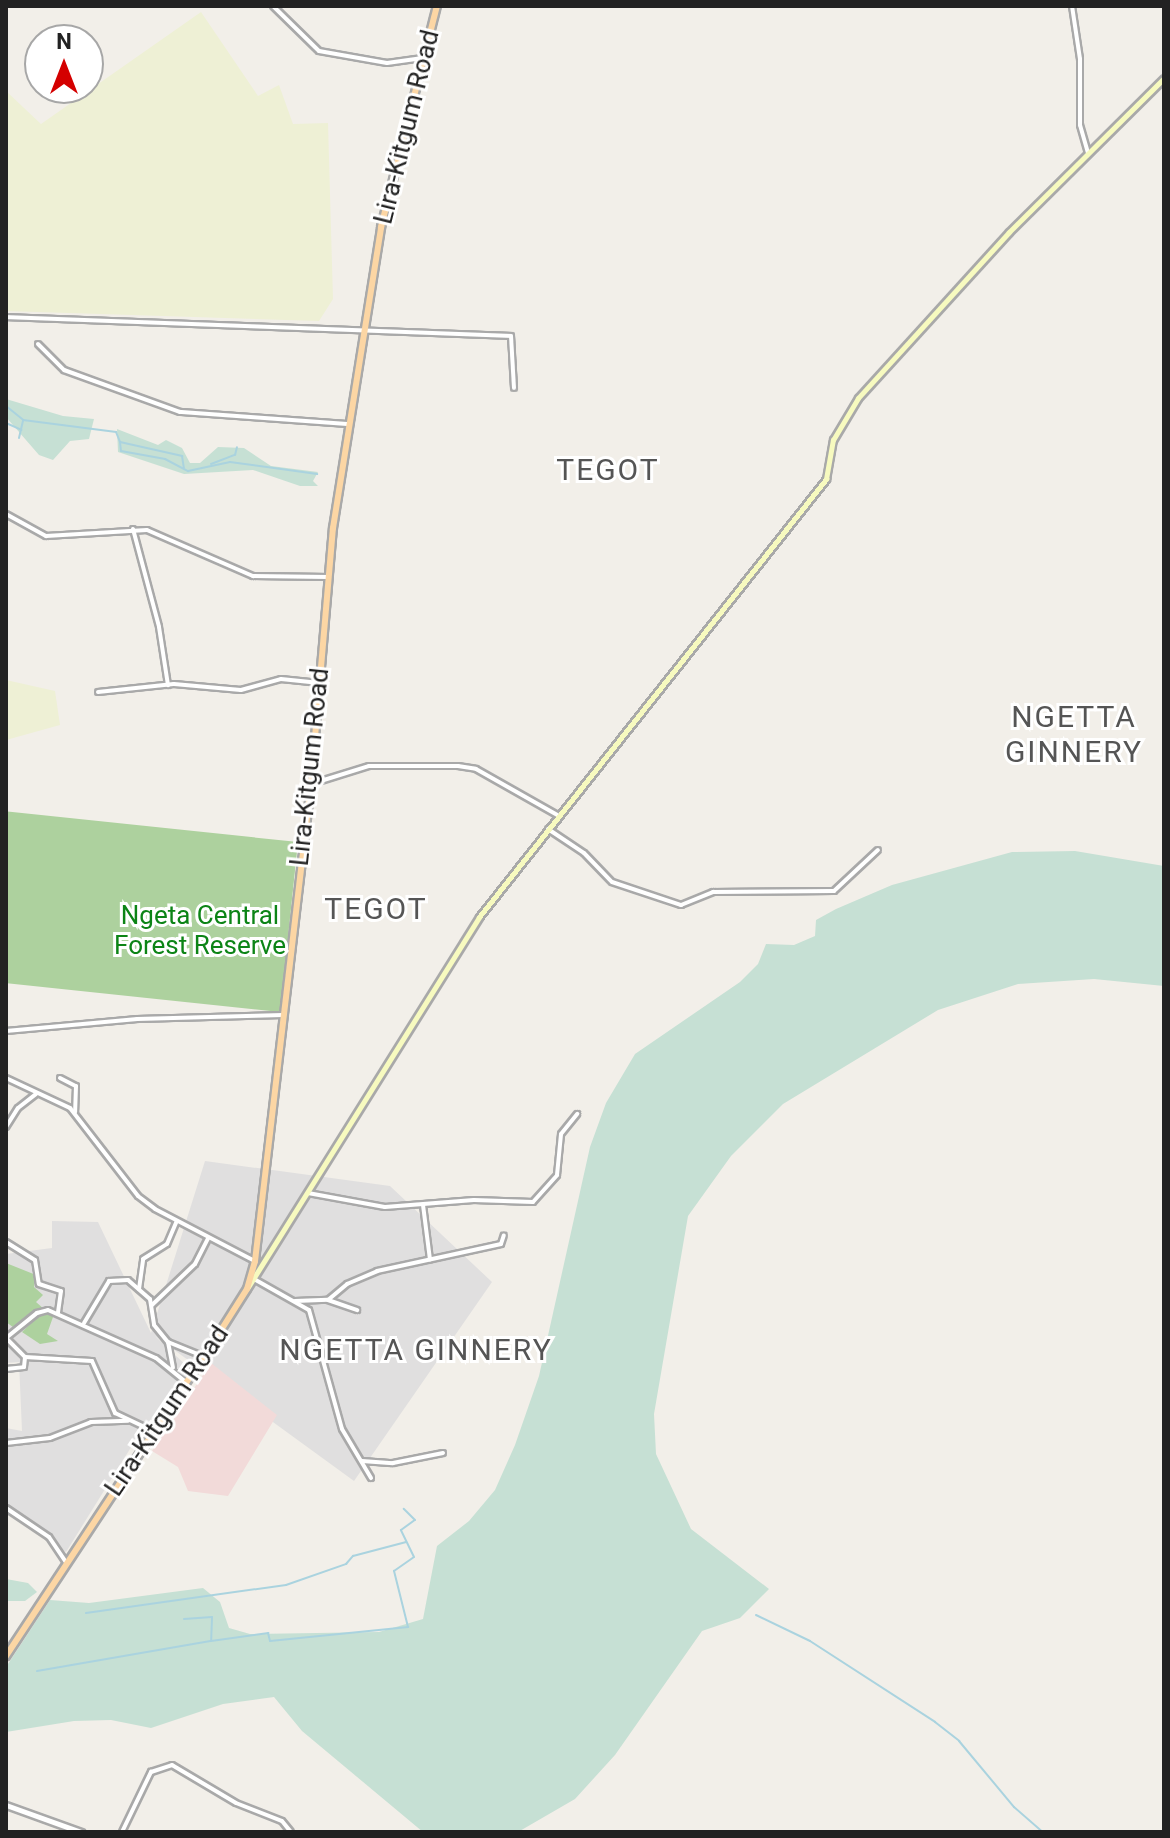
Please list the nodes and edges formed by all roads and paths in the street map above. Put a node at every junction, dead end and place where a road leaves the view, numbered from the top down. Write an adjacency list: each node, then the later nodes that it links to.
1 (273, 6): 4 (street)
2 (437, 6): 4 (main road, Lira-Kitgum Road)
3 (1072, 6): 6 (street)
4 (423, 58): 8 (main road, Lira-Kitgum Road)
5 (1164, 78): 6 (main road)
6 (1088, 153): 19 (main road)
7 (6, 317): 8 (street)
8 (363, 329): 10 (street); 11 (main road, Lira-Kitgum Road)
9 (38, 344): 11 (street)
10 (514, 388)
11 (349, 424): 14 (main road, Lira-Kitgum Road)
12 (6, 514): 13 (street)
13 (133, 529): 14 (street); 16 (street)
14 (328, 577): 15 (main road, Lira-Kitgum Road)
15 (320, 683): 16 (street); 18 (main road, Lira-Kitgum Road)
16 (168, 685): 17 (street)
17 (98, 692)
18 (311, 784): 19 (street); 22 (main road, Lira-Kitgum Road)
19 (559, 816): 20 (main road)
20 (548, 829): 21 (street); 30 (main road)
21 (878, 850)
22 (284, 1015): 23 (street); 37 (main road, Lira-Kitgum Road)
23 (6, 1031)
24 (6, 1078): 26 (street)
25 (60, 1078): 27 (street)
26 (36, 1094): 27 (street); 29 (street)
27 (75, 1114): 32 (street)
28 (577, 1114): 31 (street)
29 (6, 1127)
30 (308, 1193): 31 (street); 38 (main road)
31 (423, 1205): 36 (street)
32 (177, 1221): 34 (street); 39 (street)
33 (504, 1235): 36 (street)
34 (208, 1238): 37 (street); 43 (street)
35 (6, 1242): 45 (street)
36 (430, 1260): 41 (street)
37 (255, 1261): 40 (main road, Lira-Kitgum Road)
38 (254, 1279): 40 (main road); 42 (street)
39 (139, 1289): 43 (street); 46 (street)
40 (247, 1289): 49 (main road, Lira-Kitgum Road)
41 (328, 1300): 42 (street); 44 (street)
42 (293, 1301): 58 (street)
43 (152, 1305): 48 (street)
44 (357, 1310)
45 (58, 1314): 46 (street); 47 (street)
46 (84, 1323): 51 (street)
47 (6, 1338): 50 (street)
48 (168, 1342): 49 (street); 51 (street)
49 (203, 1356): 53 (main road, Lira-Kitgum Road)
50 (25, 1357): 52 (street); 54 (street)
51 (173, 1368): 53 (street)
52 (6, 1369)
53 (187, 1383): 55 (main road, Lira-Kitgum Road)
54 (129, 1421): 55 (street); 56 (street)
55 (156, 1432): 61 (main road, Lira-Kitgum Road)
56 (6, 1443)
57 (443, 1453): 58 (street)
58 (362, 1461): 59 (street)
59 (371, 1478)
60 (6, 1508): 61 (street)
61 (66, 1562): 62 (main road, Lira-Kitgum Road)
62 (6, 1656)
63 (6, 1805): 64 (street)
64 (81, 1832)
65 (122, 1832): 66 (street)
66 (291, 1832)

